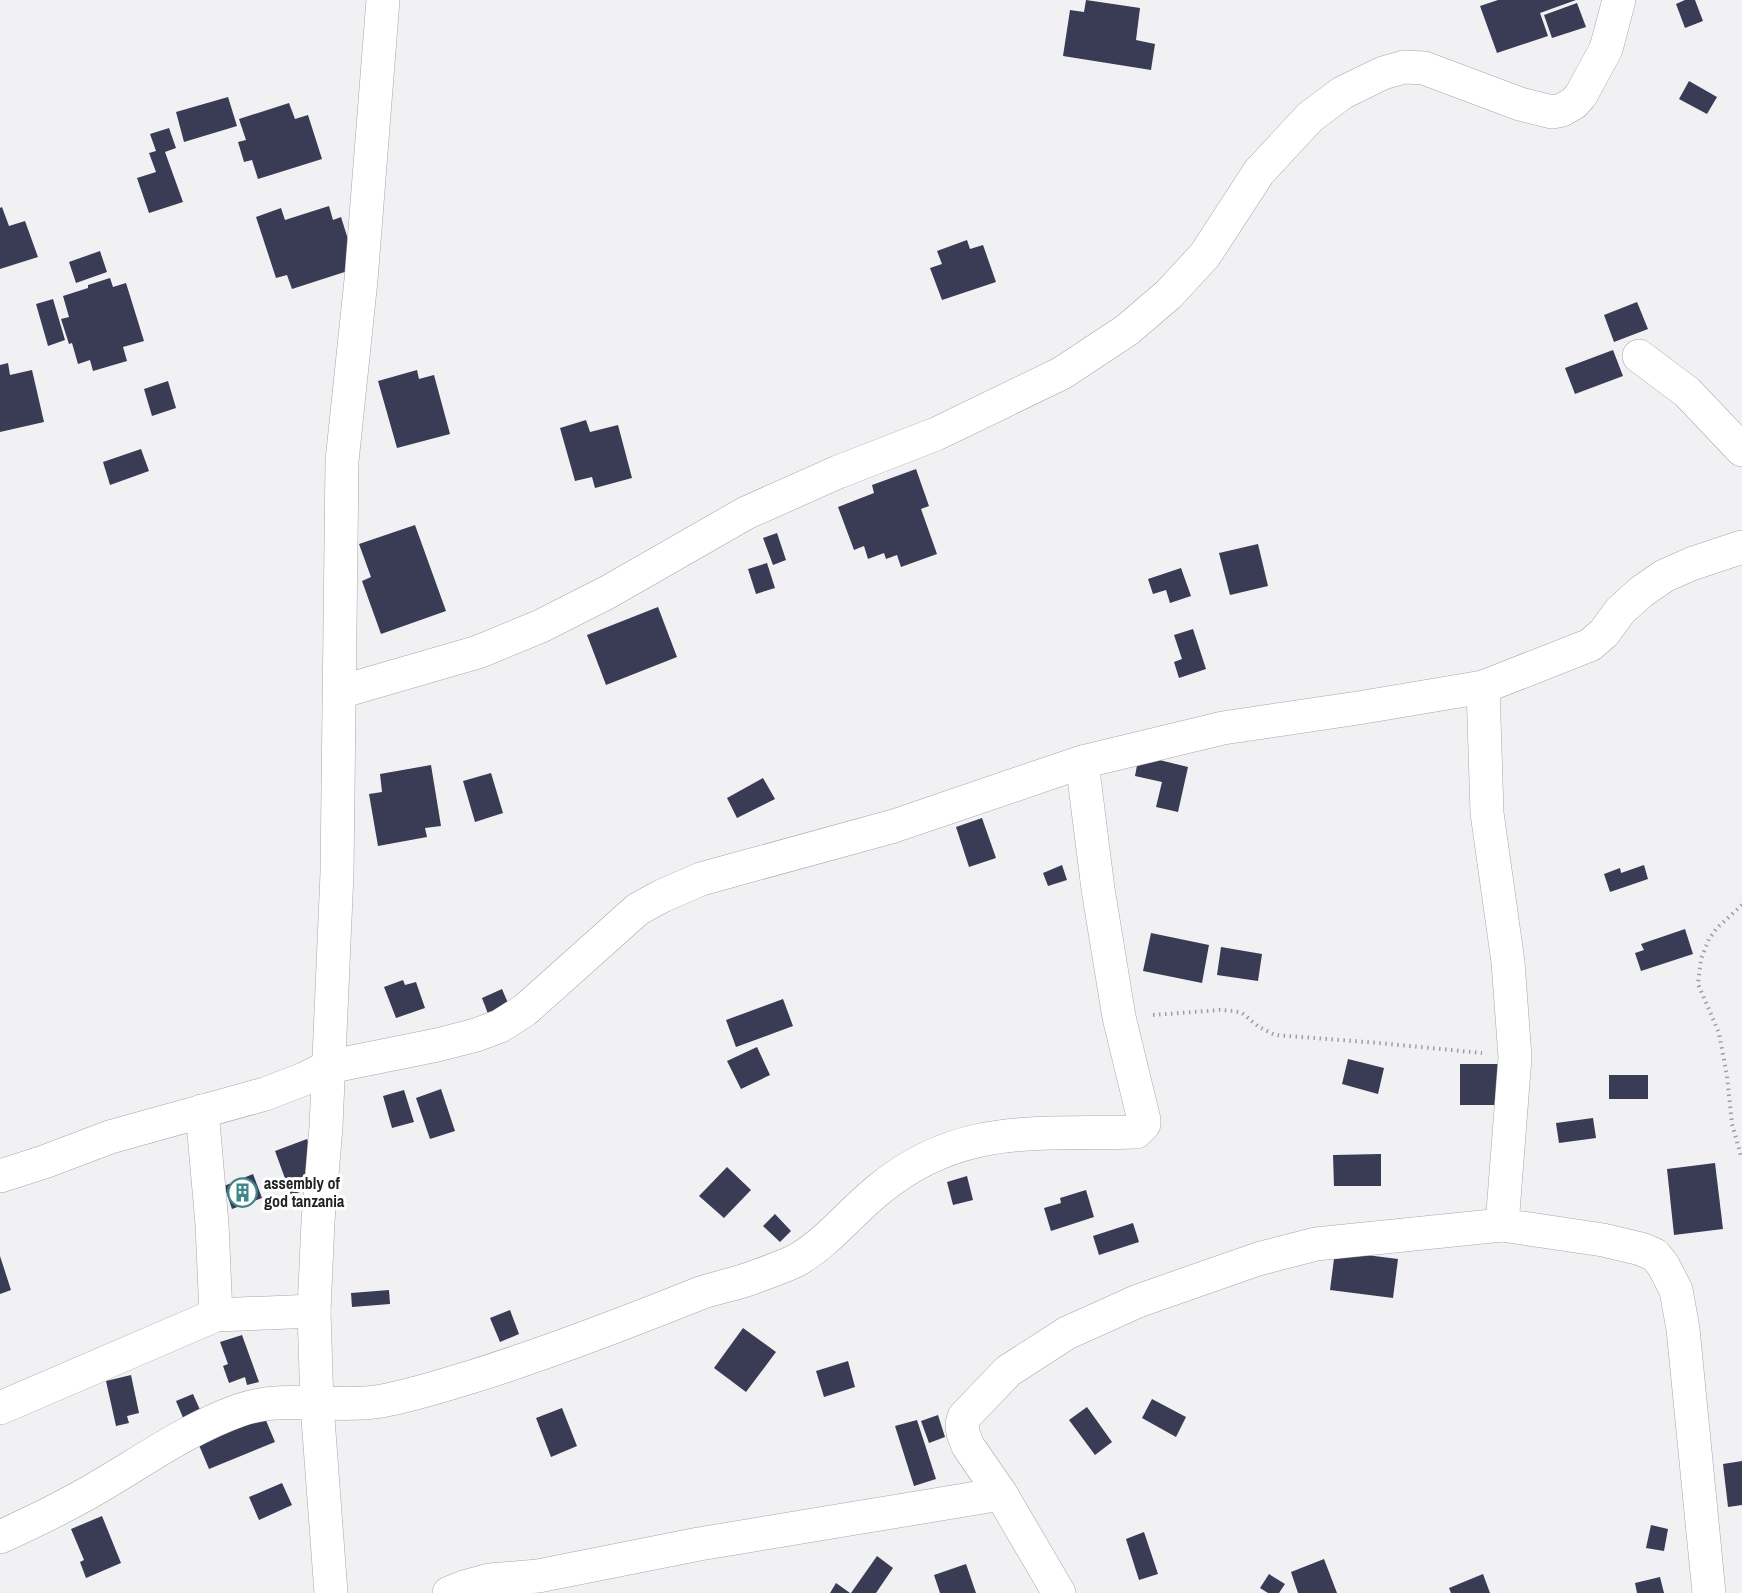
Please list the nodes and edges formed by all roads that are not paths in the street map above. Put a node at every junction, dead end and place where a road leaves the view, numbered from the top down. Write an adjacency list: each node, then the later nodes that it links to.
1 (383, 0): 7 (street)
2 (1619, 0): 7 (street)
3 (1639, 357): 4 (street)
4 (1742, 450)
5 (1742, 547): 6 (street)
6 (1483, 687): 8 (street); 12 (street)
7 (340, 692): 9 (street)
8 (1082, 762): 9 (street); 15 (street)
9 (328, 1068): 10 (street); 13 (street)
10 (202, 1111): 11 (street); 14 (street)
11 (0, 1176)
12 (1502, 1225): 17 (street); 23 (street)
13 (314, 1311): 14 (street); 15 (street)
14 (216, 1315): 16 (street)
15 (317, 1405): 18 (street); 20 (street)
16 (0, 1408)
17 (1000, 1494): 19 (street); 22 (street)
18 (0, 1537)
19 (540, 1584): 21 (street)
20 (330, 1593)
21 (449, 1593)
22 (1059, 1593)
23 (1709, 1593)

